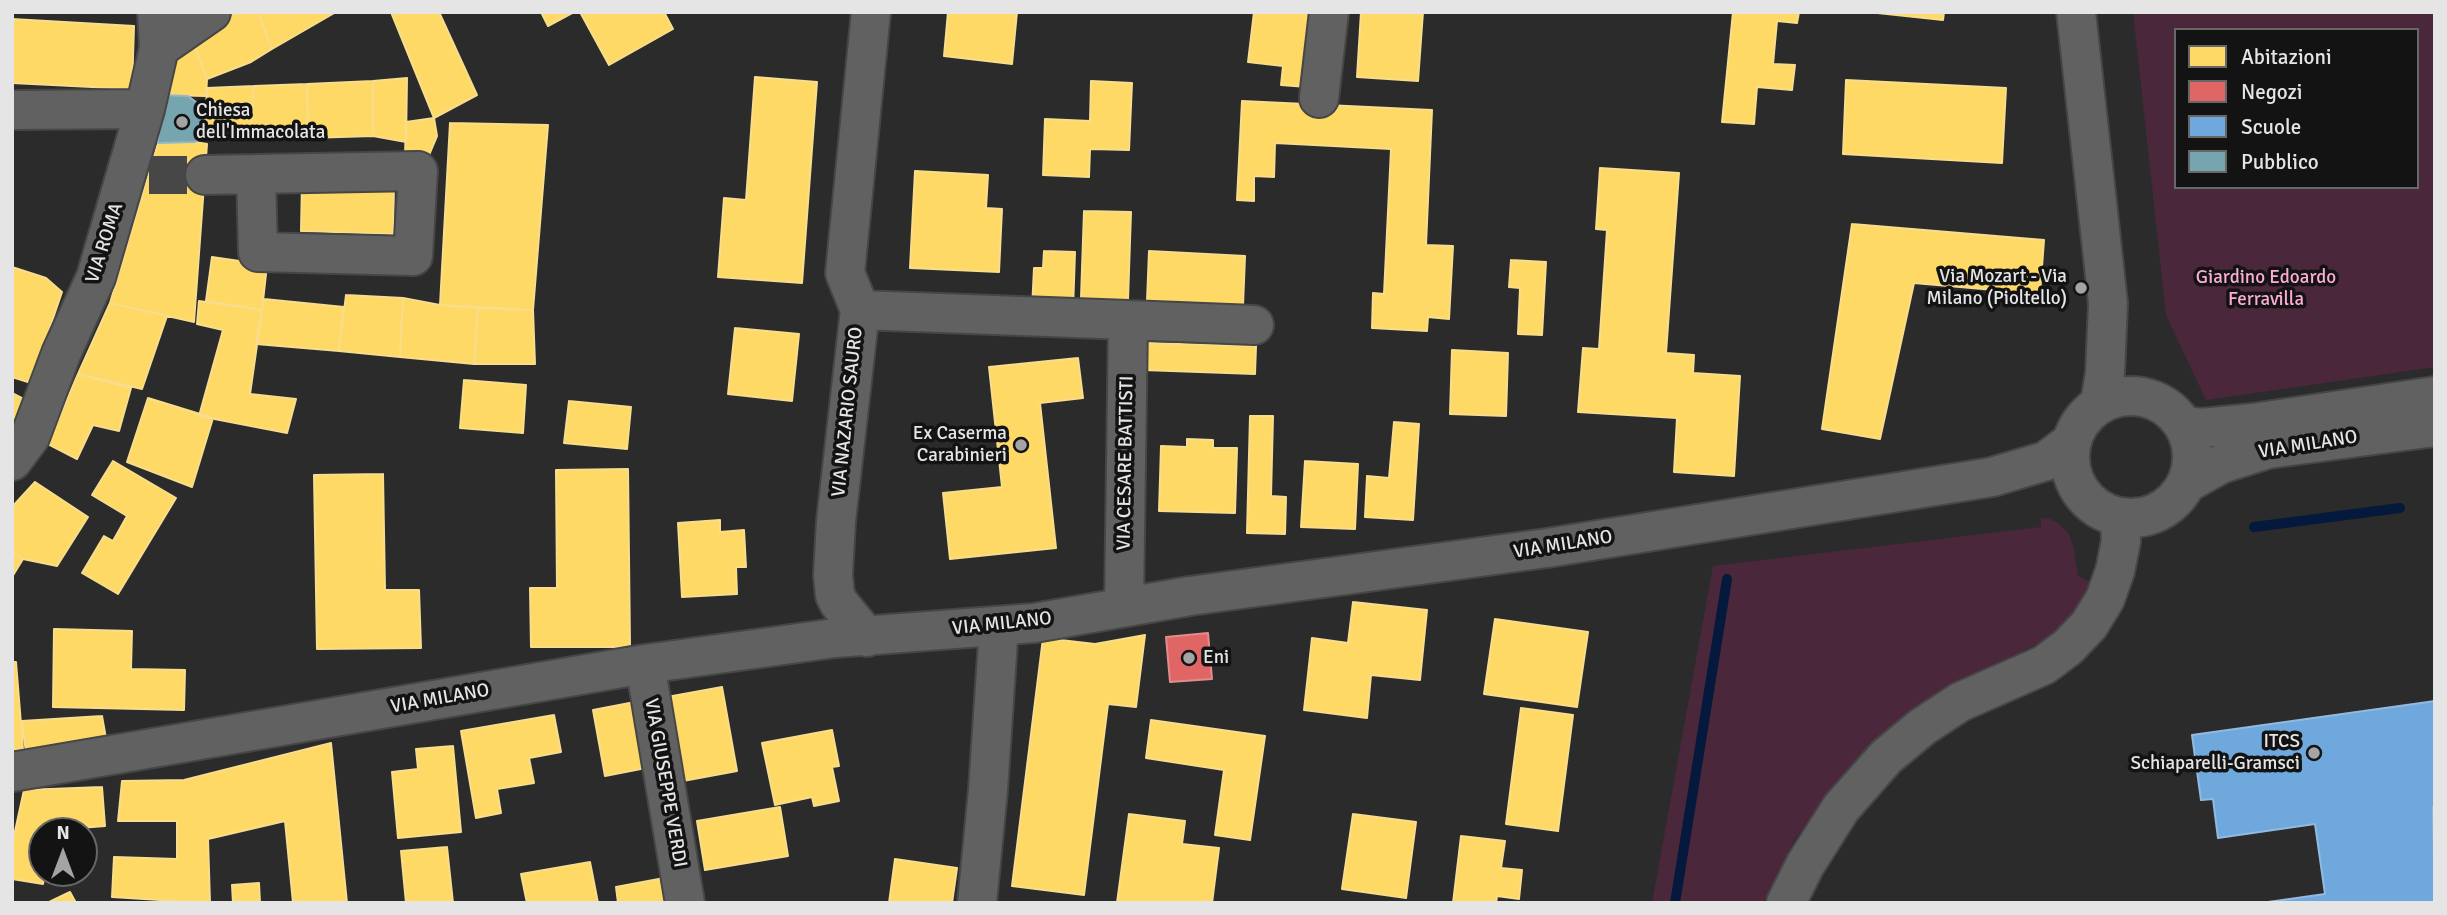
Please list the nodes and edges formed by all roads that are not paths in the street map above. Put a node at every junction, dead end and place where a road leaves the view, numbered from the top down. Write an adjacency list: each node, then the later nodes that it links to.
1 (211, 12): 5 (street)
2 (871, 12): 12 (street, VIA NAZARIO SAURO)
3 (1329, 12): 6 (street)
4 (2076, 12): 11 (street)
5 (158, 30): 7 (street, VIA ROMA)
6 (1319, 98)
7 (145, 109): 8 (street); 21 (street, VIA ROMA)
8 (12, 110)
9 (256, 174): 10 (street)
10 (205, 175)
11 (2108, 303): 16 (street); 17 (street)
12 (860, 310): 13 (street); 28 (street, VIA NAZARIO SAURO)
13 (1128, 320): 14 (street); 26 (street, VIA CESARE BATTISTI)
14 (1254, 325)
15 (2435, 396): 18 (street, VIA MILANO)
16 (2149, 398): 17 (street); 18 (street)
17 (2100, 403): 20 (street)
18 (2184, 426): 23 (street)
19 (2435, 427): 23 (street, VIA MILANO)
20 (2070, 443): 22 (street, VIA MILANO); 24 (street)
21 (12, 461)
22 (1992, 477): 24 (street, VIA MILANO); 26 (street, VIA MILANO)
23 (2186, 483): 25 (street)
24 (2080, 491): 25 (street)
25 (2120, 517): 33 (street)
26 (1124, 607): 27 (street, VIA MILANO)
27 (999, 626): 28 (street, VIA MILANO); 32 (street)
28 (867, 637): 29 (street, VIA MILANO)
29 (645, 664): 30 (street, VIA MILANO); 31 (street, VIA GIUSEPPE VERDI)
30 (12, 772)
31 (685, 903)
32 (977, 903)
33 (1786, 903)

